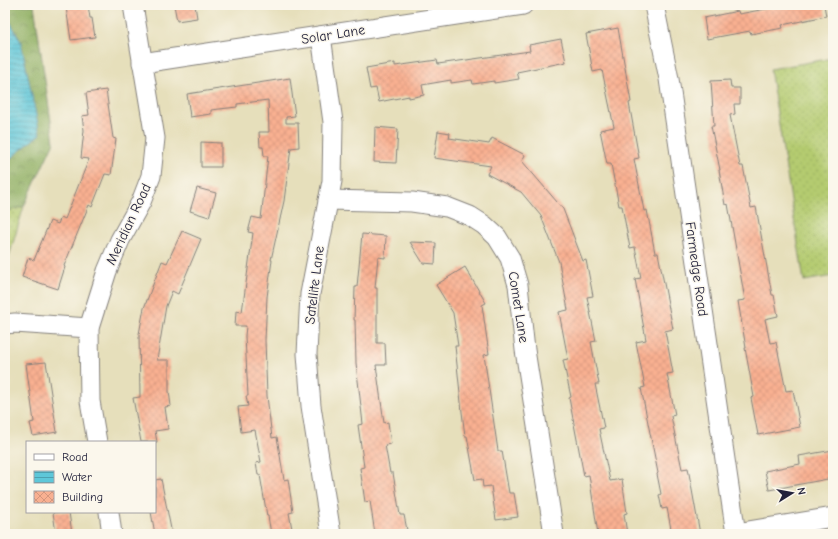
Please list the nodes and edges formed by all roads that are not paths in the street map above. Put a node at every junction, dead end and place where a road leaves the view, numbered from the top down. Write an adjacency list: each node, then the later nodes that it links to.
1 (132, 5): 5 (street, Meridian Road)
2 (524, 5): 4 (street, Solar Lane)
3 (654, 5): 15 (street, Farmedge Road)
4 (321, 36): 5 (street, Solar Lane); 6 (street, Satellite Lane)
5 (142, 63): 8 (street, Meridian Road)
6 (328, 200): 13 (street, Satellite Lane); 14 (street, Comet Lane)
7 (5, 324): 8 (street)
8 (89, 328): 9 (street, Meridian Road)
9 (97, 441)
10 (109, 513): 12 (street)
11 (833, 517): 15 (street)
12 (112, 534)
13 (331, 534)
14 (554, 534)
15 (736, 534)

